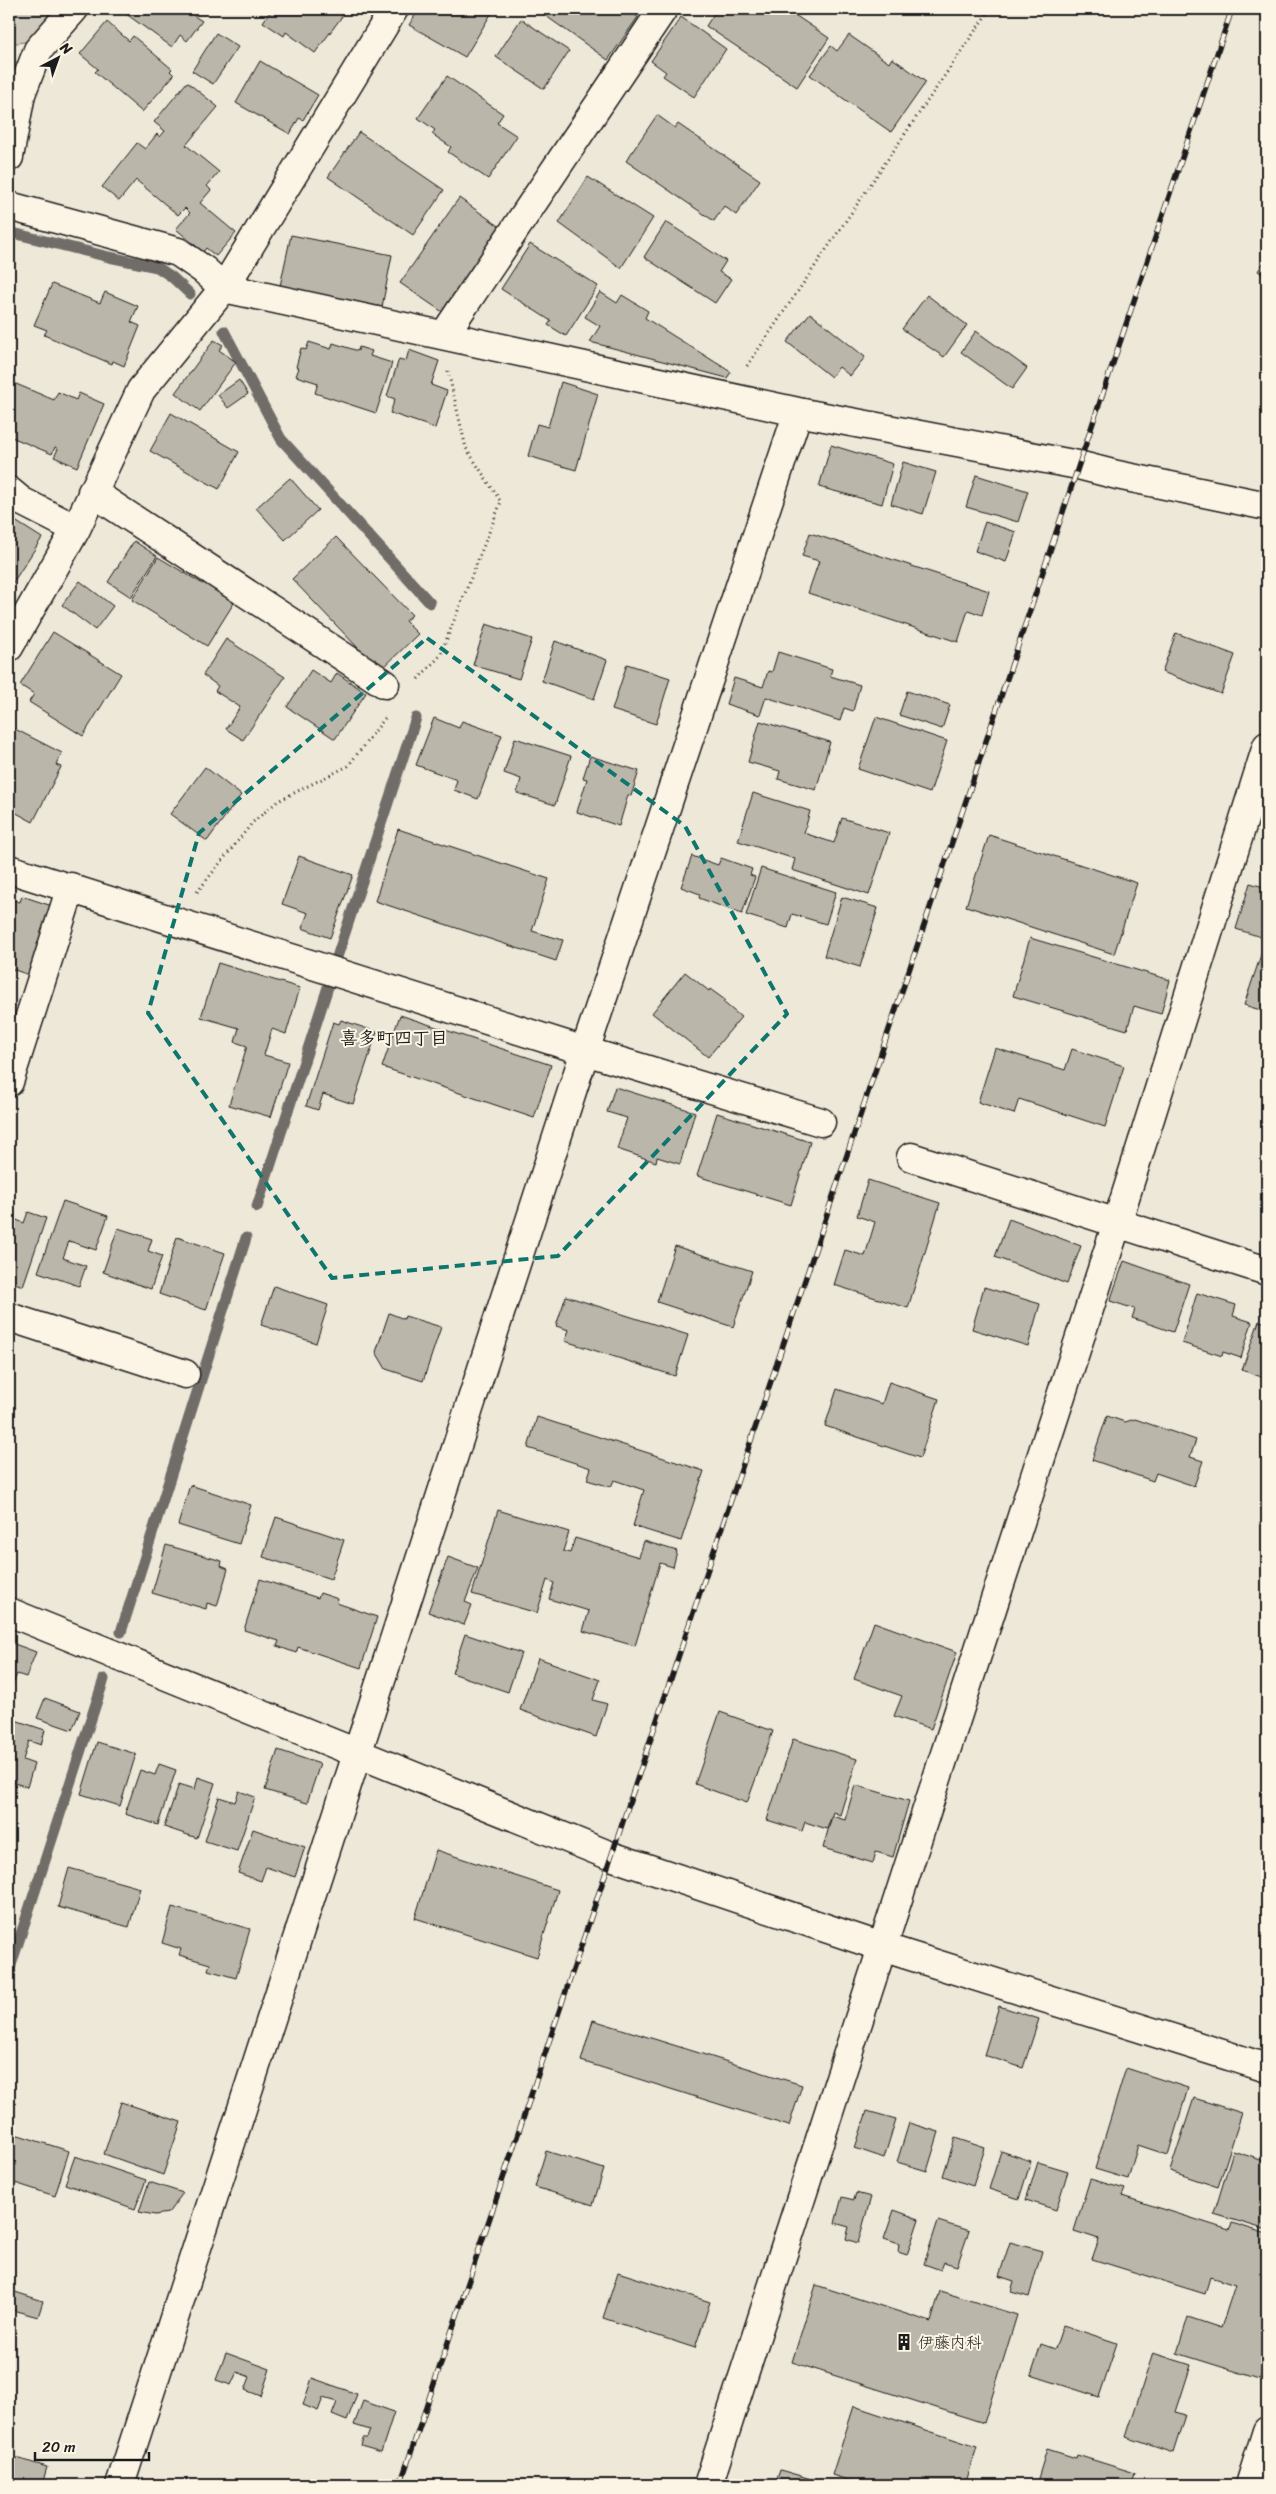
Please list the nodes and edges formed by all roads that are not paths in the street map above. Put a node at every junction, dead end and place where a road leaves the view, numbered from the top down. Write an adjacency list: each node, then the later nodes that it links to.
1 (74, 9): 4 (street)
2 (394, 9): 6 (street)
3 (662, 9): 7 (street)
4 (9, 157)
5 (9, 206): 6 (street)
6 (224, 288): 7 (street); 10 (street)
7 (444, 336): 8 (street)
8 (798, 412): 11 (street); 18 (street)
9 (9, 491): 12 (street)
10 (92, 492): 12 (street); 14 (street)
11 (1267, 506)
12 (76, 529): 13 (street)
13 (9, 647)
14 (385, 684)
15 (1267, 746): 22 (street)
16 (9, 869): 17 (street)
17 (71, 887): 18 (street); 19 (street)
18 (585, 1051): 20 (street); 27 (street)
19 (9, 1082)
20 (821, 1122)
21 (911, 1157): 22 (street)
22 (1117, 1222): 23 (street); 28 (street)
23 (1267, 1271)
24 (9, 1317): 25 (street)
25 (185, 1374)
26 (9, 1612): 27 (street)
27 (356, 1753): 28 (street); 31 (street)
28 (882, 1947): 29 (street); 32 (street)
29 (1267, 2068)
30 (1267, 2431): 33 (street)
31 (120, 2485)
32 (708, 2485)
33 (1250, 2485)

